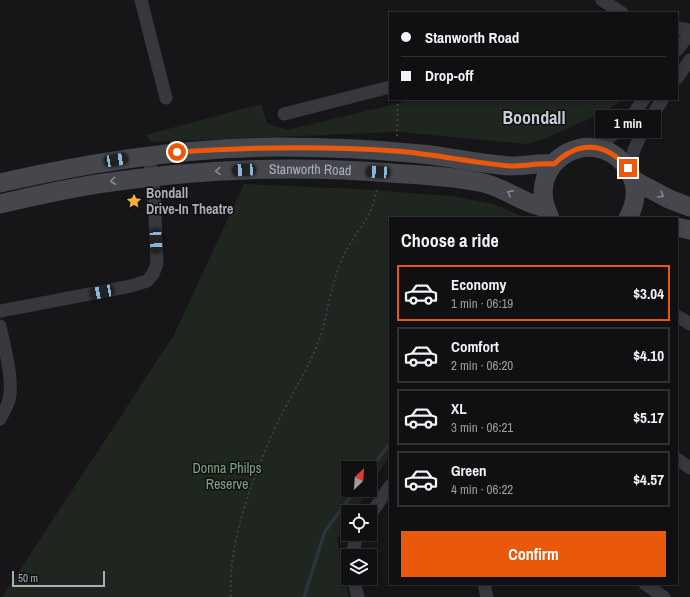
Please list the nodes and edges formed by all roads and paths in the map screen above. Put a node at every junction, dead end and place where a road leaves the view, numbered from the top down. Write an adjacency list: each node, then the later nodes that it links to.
1 (141, 0): 11 (street)
2 (603, 5): 3 (street)
3 (620, 12)
4 (678, 28): 5 (street)
5 (690, 30)
6 (690, 34): 7 (street)
7 (678, 49)
8 (690, 60): 9 (street)
9 (678, 77)
10 (389, 87): 15 (street)
11 (166, 98)
12 (398, 100): 16 (path)
13 (643, 100): 17 (street)
14 (662, 100): 20 (street)
15 (284, 114)
16 (397, 137)
17 (597, 148): 19 (main road); 20 (main road)
18 (149, 155): 19 (main road, Stanworth Road); 21 (street); 22 (main road, Stanworth Road)
19 (554, 164): 26 (main road)
20 (630, 174): 25 (main road, one-way to 25); 27 (main road)
21 (151, 176): 24 (main road, Stanworth Road, one-way to 24); 26 (main road, Stanworth Road, one-way to 21); 30 (street)
22 (0, 183)
23 (378, 185): 42 (path)
24 (0, 204)
25 (690, 208)
26 (548, 213)
27 (628, 217)
28 (678, 227): 29 (main road)
29 (690, 230)
30 (0, 311)
31 (678, 317): 32 (street)
32 (690, 324)
33 (0, 326): 34 (street)
34 (0, 419)
35 (678, 460): 36 (street)
36 (690, 468)
37 (389, 487): 38 (street)
38 (377, 505)
39 (355, 585): 43 (street)
40 (484, 585): 44 (street)
41 (646, 585): 45 (street)
42 (231, 597)
43 (358, 597)
44 (487, 597)
45 (664, 597)

